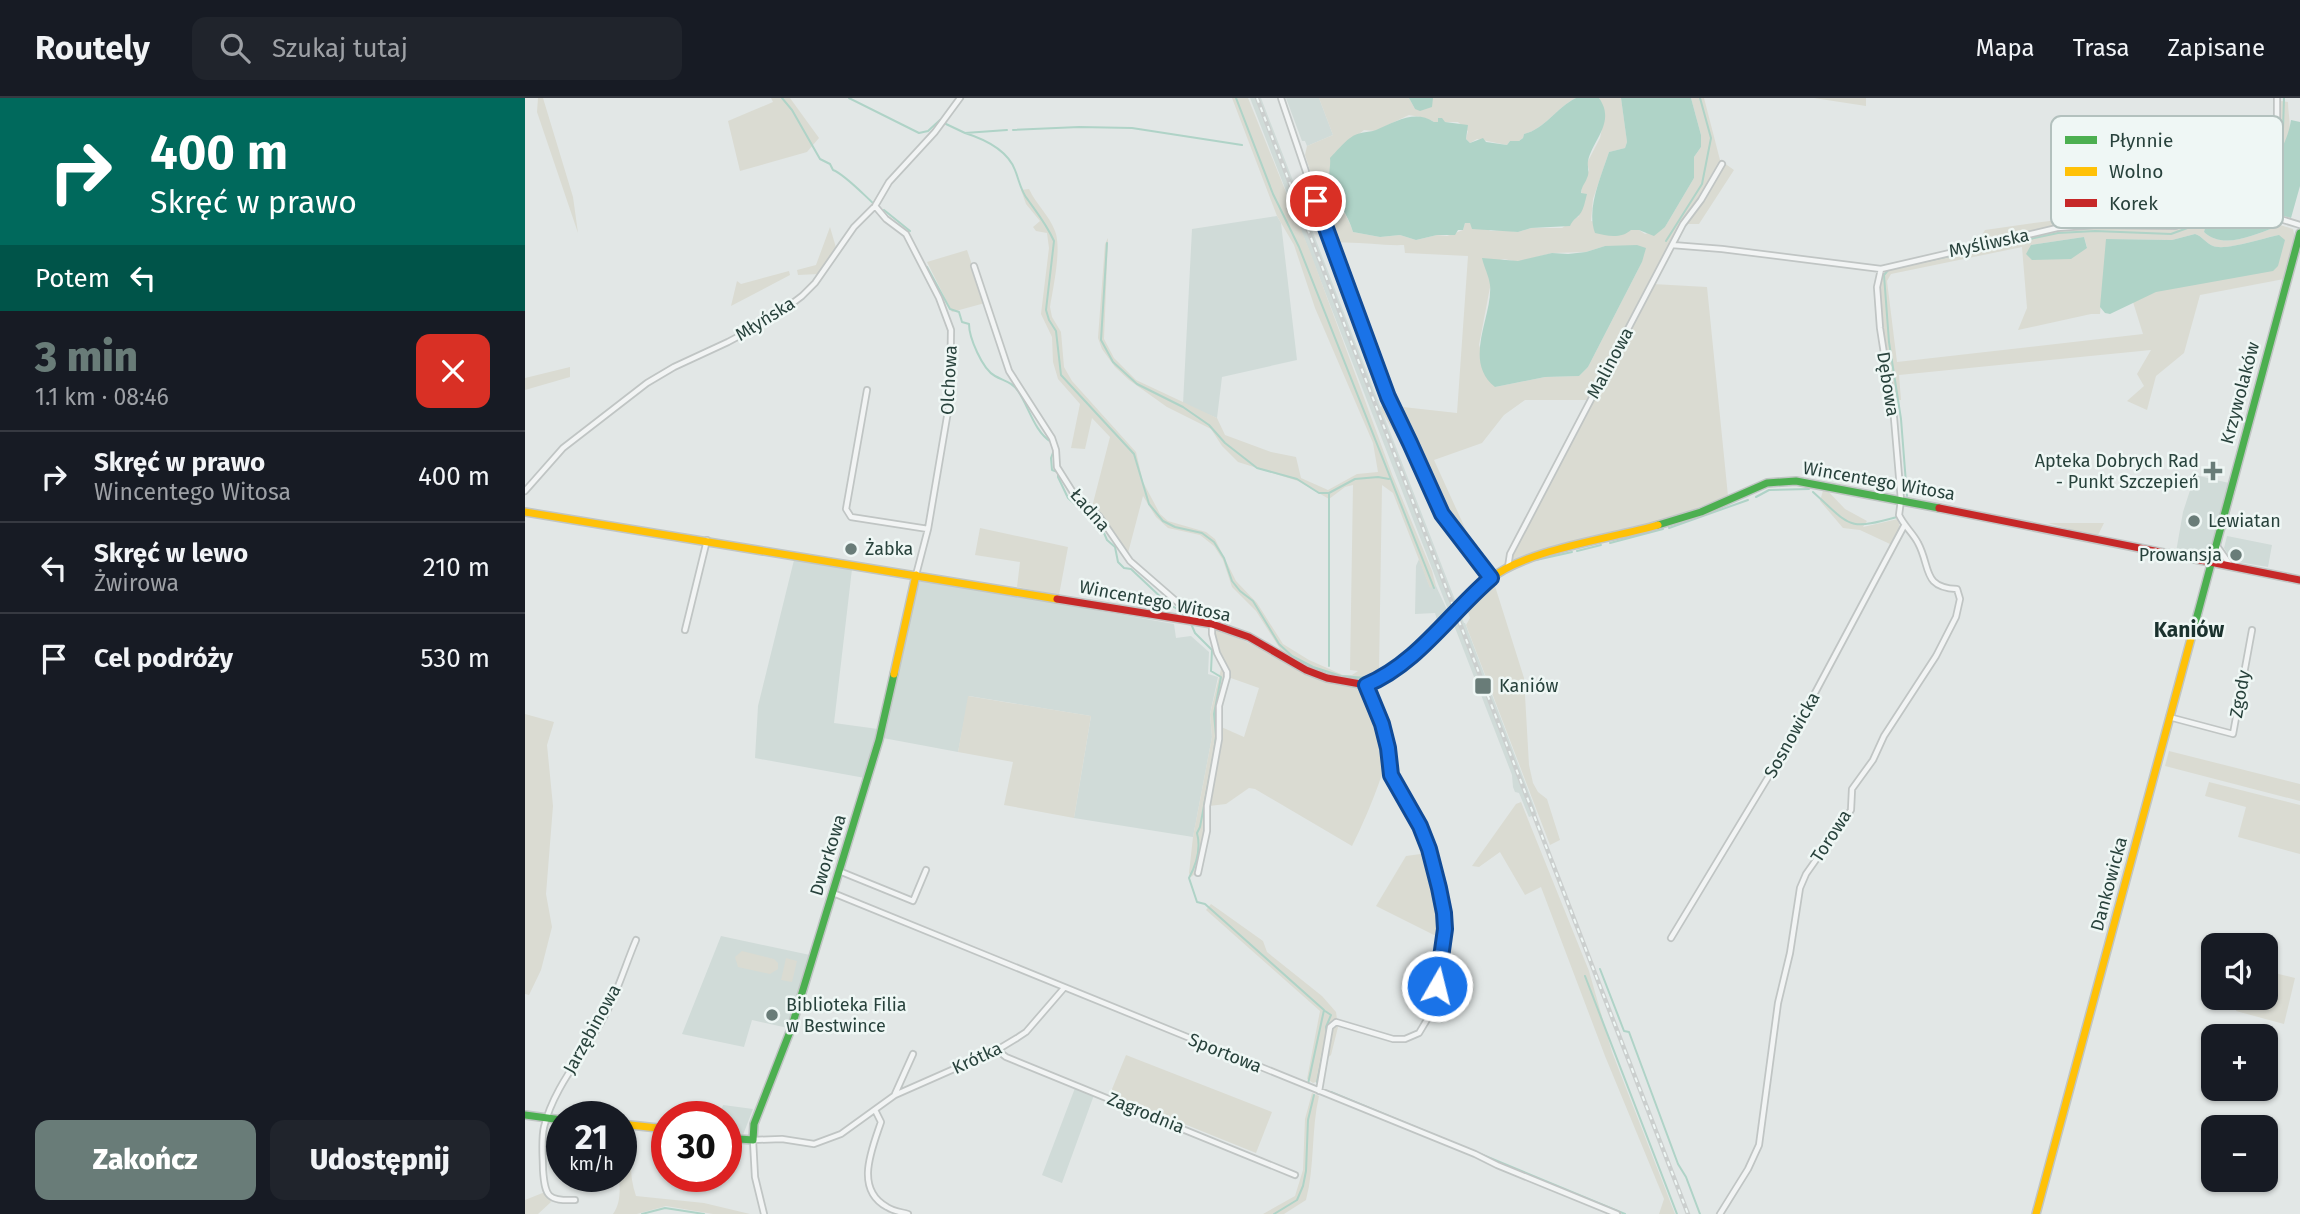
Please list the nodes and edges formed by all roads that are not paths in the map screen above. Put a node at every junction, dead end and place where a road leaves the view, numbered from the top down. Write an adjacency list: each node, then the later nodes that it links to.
1 (960, 98): 6 (street, Młyńska)
2 (1281, 98): 26 (street)
3 (2277, 98): 4 (street, Myśliwska)
4 (2277, 116)
5 (1722, 164): 11 (street, Malinowa)
6 (875, 206): 15 (street, Młyńska); 19 (street, Olchowa)
7 (2283, 220): 8 (street)
8 (2300, 225)
9 (2057, 228): 13 (street, Myśliwska)
10 (2300, 233): 21 (street, Krzywolaków)
11 (1672, 245): 13 (street, Myśliwska); 24 (street, Malinowa)
12 (974, 266): 28 (street, Ładna)
13 (1881, 269): 16 (street, Dębowa)
14 (867, 390): 19 (street)
15 (525, 491)
16 (1901, 500): 18 (street, Torowa); 22 (street, Wincentego Witosa); 24 (street, Wincentego Witosa)
17 (525, 512): 20 (street, Wincentego Witosa)
18 (1904, 526): 38 (street, Sosnowicka); 59 (street, Torowa)
19 (928, 529): 25 (street, Olchowa)
20 (707, 540): 25 (street, Wincentego Witosa); 30 (street)
21 (2217, 546): 22 (street, Krzywolaków); 23 (street)
22 (2212, 563): 23 (street, Wincentego Witosa); 33 (street, Dankowicka)
23 (2231, 566): 27 (street, Wincentego Witosa)
24 (1508, 567): 26 (street, Wincentego Witosa)
25 (916, 575): 28 (street, Wincentego Witosa); 35 (street, Dworkowa)
26 (1491, 578): 32 (street, Wincentego Witosa)
27 (2300, 580)
28 (1199, 622): 29 (street, Wincentego Witosa)
29 (1212, 624): 32 (street, Wincentego Witosa); 36 (street)
30 (685, 630)
31 (2252, 630): 33 (street, Zgody)
32 (1366, 685): 43 (street)
33 (2169, 717): 60 (street, Dankowicka)
34 (926, 870): 35 (street)
35 (839, 871): 37 (street, Dworkowa)
36 (1198, 873)
37 (833, 893): 40 (street, Sportowa); 51 (street, Dworkowa)
38 (1671, 939)
39 (636, 940): 45 (street, Jarzębinowa)
40 (1064, 988): 41 (street, Krótka); 43 (street, Sportowa)
41 (997, 1050): 44 (street, Krótka); 52 (street, Zagrodnia)
42 (913, 1055): 44 (street)
43 (1319, 1091): 58 (street, Sportowa)
44 (895, 1095): 46 (street, Krótka)
45 (555, 1101)
46 (875, 1110): 51 (street, Krótka); 57 (street)
47 (525, 1115): 48 (street)
48 (546, 1119)
49 (546, 1124): 54 (street, Jarzębinowa)
50 (742, 1139): 51 (street)
51 (754, 1140): 56 (street)
52 (1296, 1175)
53 (546, 1192): 55 (street, Jarzębinowa)
54 (546, 1192)
55 (575, 1200)
56 (764, 1214)
57 (908, 1214)
58 (1617, 1214)
59 (1720, 1214)
60 (2036, 1214)

